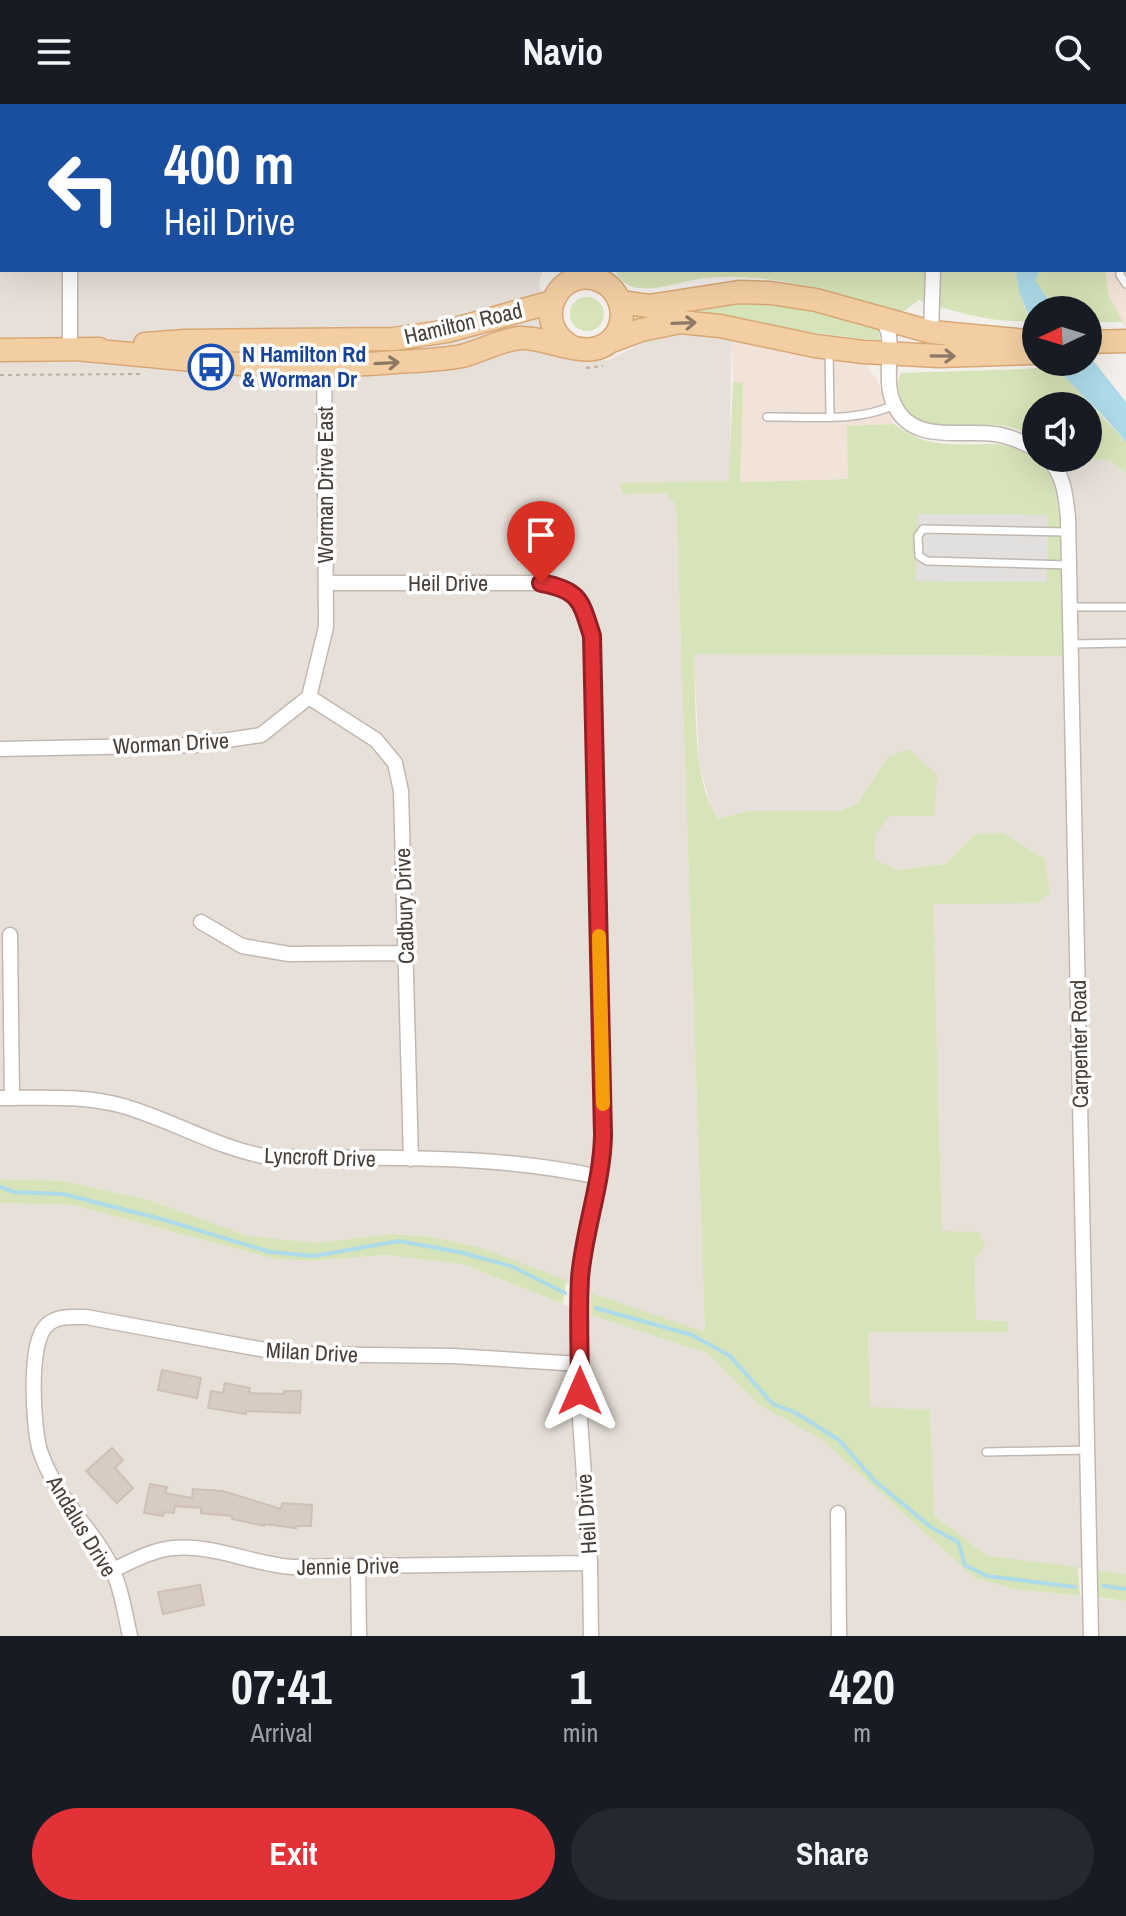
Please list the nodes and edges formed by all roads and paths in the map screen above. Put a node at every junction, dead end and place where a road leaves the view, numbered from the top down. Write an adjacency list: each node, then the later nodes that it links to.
1 (70, 272): 15 (street)
2 (933, 272): 6 (street)
3 (560, 285): 4 (main road); 7 (main road); 8 (main road, Hamilton Road)
4 (610, 286): 5 (main road); 18 (main road)
5 (876, 316): 6 (main road); 20 (street)
6 (931, 332): 12 (main road)
7 (550, 337): 21 (main road); 22 (main road, Hamilton Road, one-way to 7)
8 (324, 339): 15 (main road, Hamilton Road); 22 (street, Worman Drive East)
9 (1126, 341): 10 (main road)
10 (1102, 342)
11 (1022, 343): 12 (main road)
12 (998, 346): 16 (main road); 20 (main road, one-way to 12)
13 (829, 348): 18 (main road, one-way to 13); 20 (main road); 24 (lane)
14 (0, 350): 15 (main road, Hamilton Road)
15 (78, 350): 22 (main road, Hamilton Road)
16 (1022, 350)
17 (1126, 351): 19 (main road)
18 (609, 352): 21 (main road); 21 (path)
19 (1102, 352)
20 (888, 353): 23 (street)
21 (580, 358)
22 (325, 364): 30 (street, Worman Drive East)
23 (894, 405): 24 (lane); 26 (street)
24 (830, 416): 25 (lane)
25 (767, 417)
26 (1022, 442)
27 (1057, 472): 28 (street, Carpenter Road)
28 (1068, 532): 29 (street, Carpenter Road); 29 (lane)
29 (1069, 565): 31 (street, Carpenter Road)
30 (326, 583): 35 (street); 42 (street, Heil Drive)
31 (1070, 607): 32 (lane); 34 (street, Carpenter Road)
32 (1126, 607)
33 (1126, 643): 34 (lane)
34 (1071, 644): 45 (street, Carpenter Road)
35 (309, 697): 36 (street, Worman Drive); 39 (street, Cadbury Drive)
36 (0, 749)
37 (201, 922): 39 (street)
38 (10, 935): 40 (street)
39 (405, 953): 41 (street, Cadbury Drive)
40 (6, 1098): 41 (street, Lyncroft Drive)
41 (411, 1159): 42 (street, Lyncroft Drive)
42 (599, 1177): 44 (street, Heil Drive)
43 (47, 1323): 44 (street, Milan Drive); 50 (street, Andalus Drive)
44 (580, 1364): 48 (street, Heil Drive)
45 (1088, 1450): 46 (lane); 55 (street, Carpenter Road)
46 (986, 1452)
47 (838, 1513): 54 (street)
48 (590, 1563): 49 (street, Jennie Drive); 53 (street, Heil Drive)
49 (358, 1566): 50 (street, Jennie Drive); 52 (street)
50 (113, 1570): 51 (street, Andalus Drive)
51 (130, 1636)
52 (359, 1636)
53 (591, 1636)
54 (839, 1636)
55 (1091, 1636)

